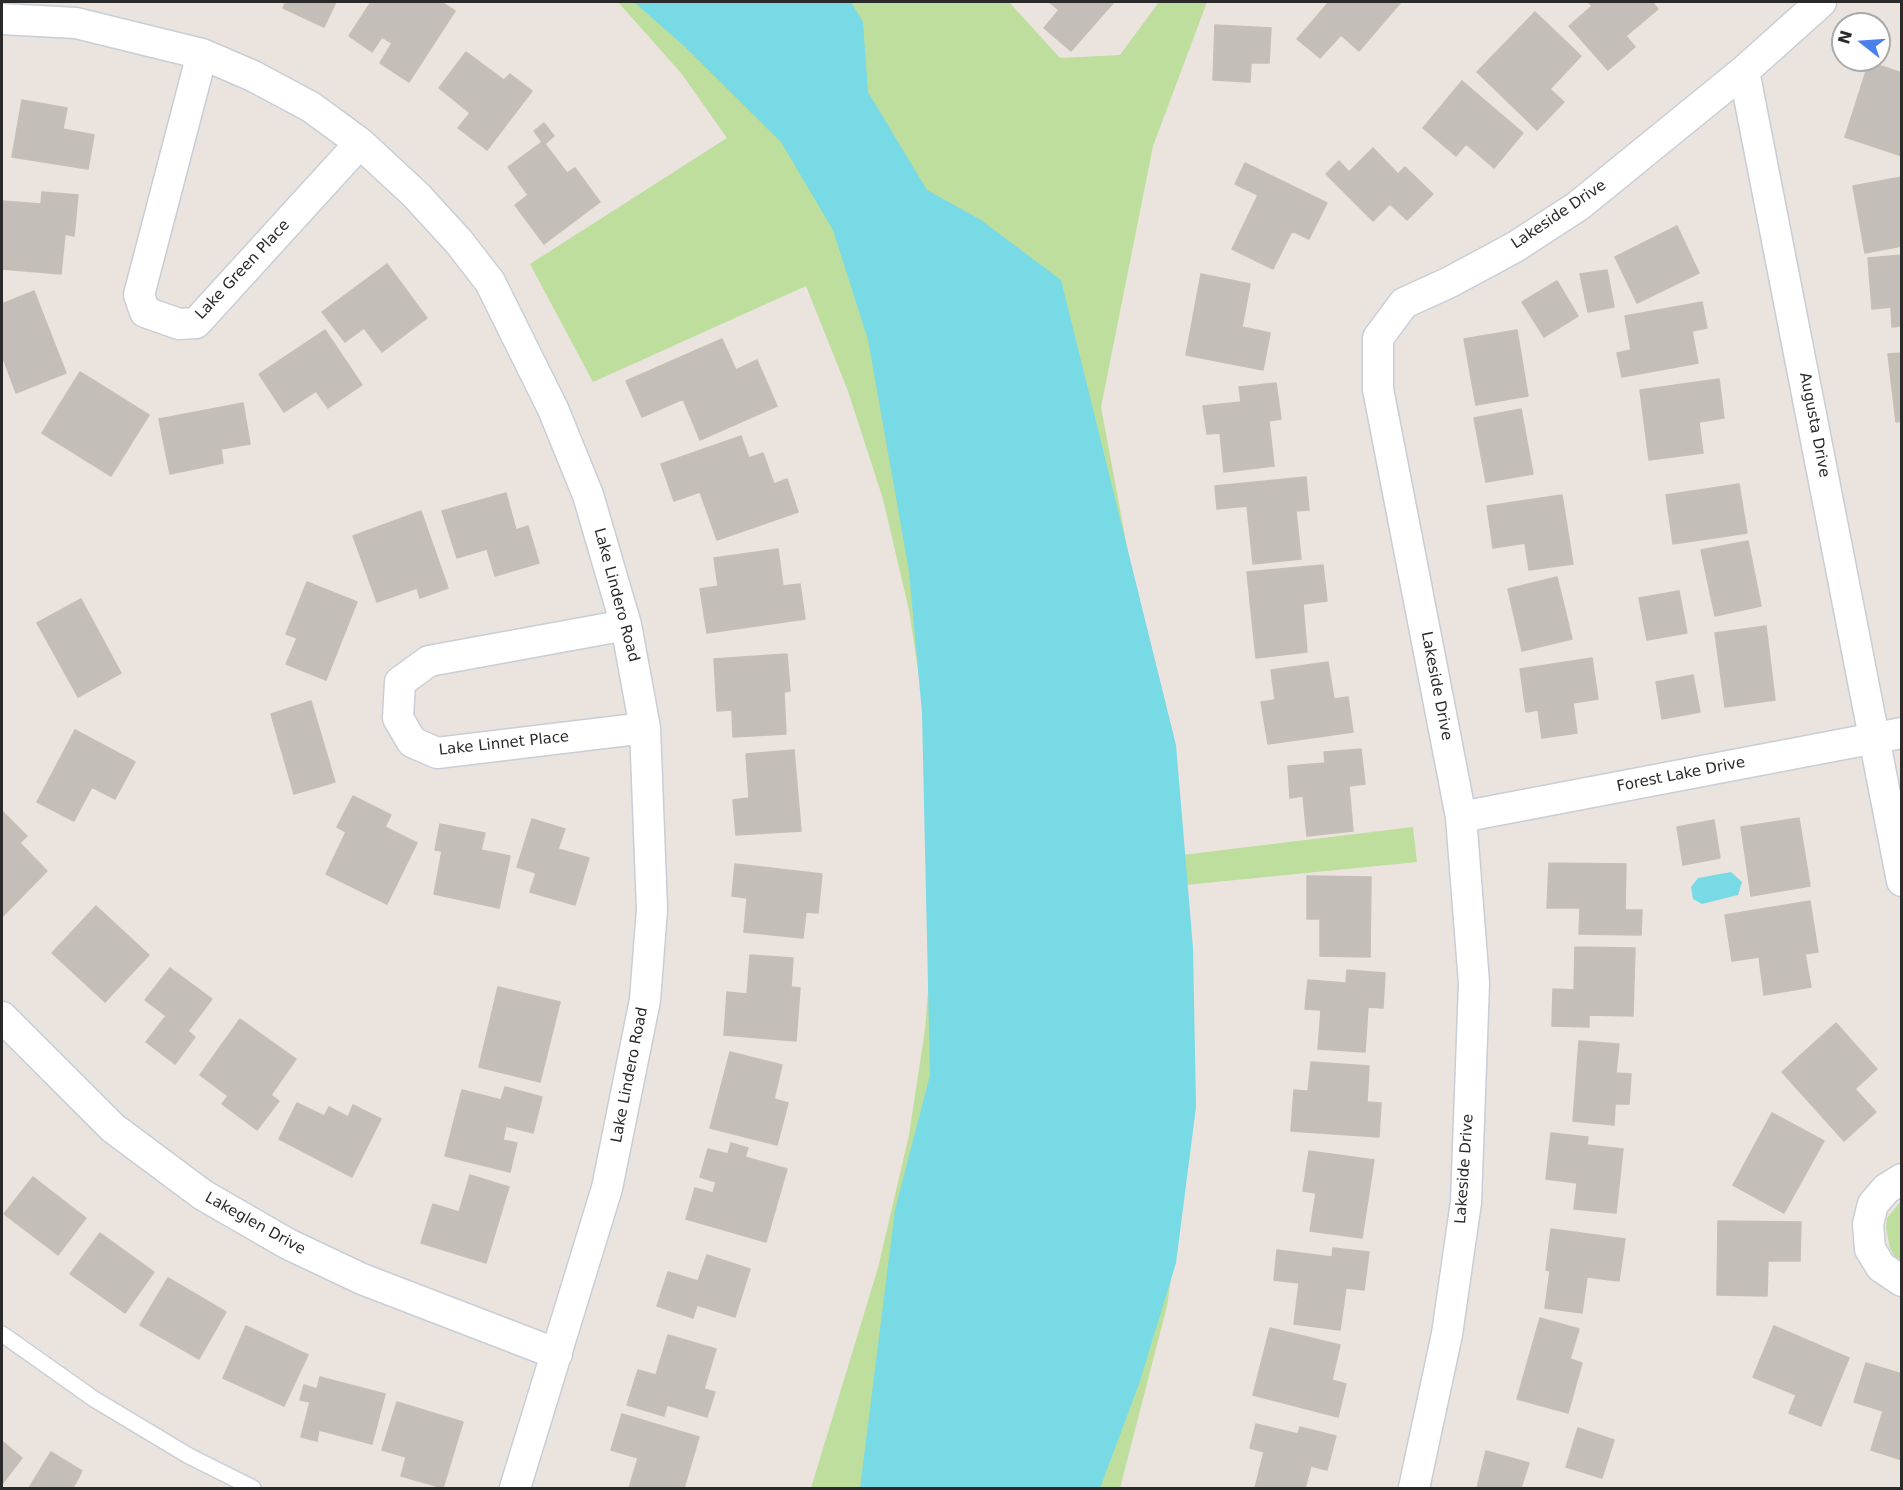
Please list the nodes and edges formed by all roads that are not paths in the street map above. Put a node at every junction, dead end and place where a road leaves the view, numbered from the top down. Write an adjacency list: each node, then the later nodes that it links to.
1 (1821, 2): 4 (street)
2 (2, 19): 3 (street, Lake Lindero Road)
3 (202, 54): 5 (street, Lake Lindero Road); 5 (street, Lake Green Place)
4 (1744, 71): 8 (street, Augusta Drive); 9 (street, Lakeside Drive)
5 (360, 143): 6 (street, Lake Lindero Road)
6 (626, 625): 7 (street, Lake Lindero Road); 7 (street, Lake Linnet Place)
7 (645, 728): 15 (street, Lake Lindero Road)
8 (1888, 736): 9 (street, Forest Lake Drive); 10 (street, Augusta Drive)
9 (1461, 817): 18 (street, Lakeside Drive)
10 (1902, 881)
11 (2, 1017): 15 (street, Lakeglen Drive)
12 (1902, 1179): 13 (street)
13 (1902, 1281)
14 (2, 1334): 16 (lane)
15 (557, 1354): 17 (street, Lake Lindero Road)
16 (254, 1488)
17 (515, 1488)
18 (1414, 1488)

